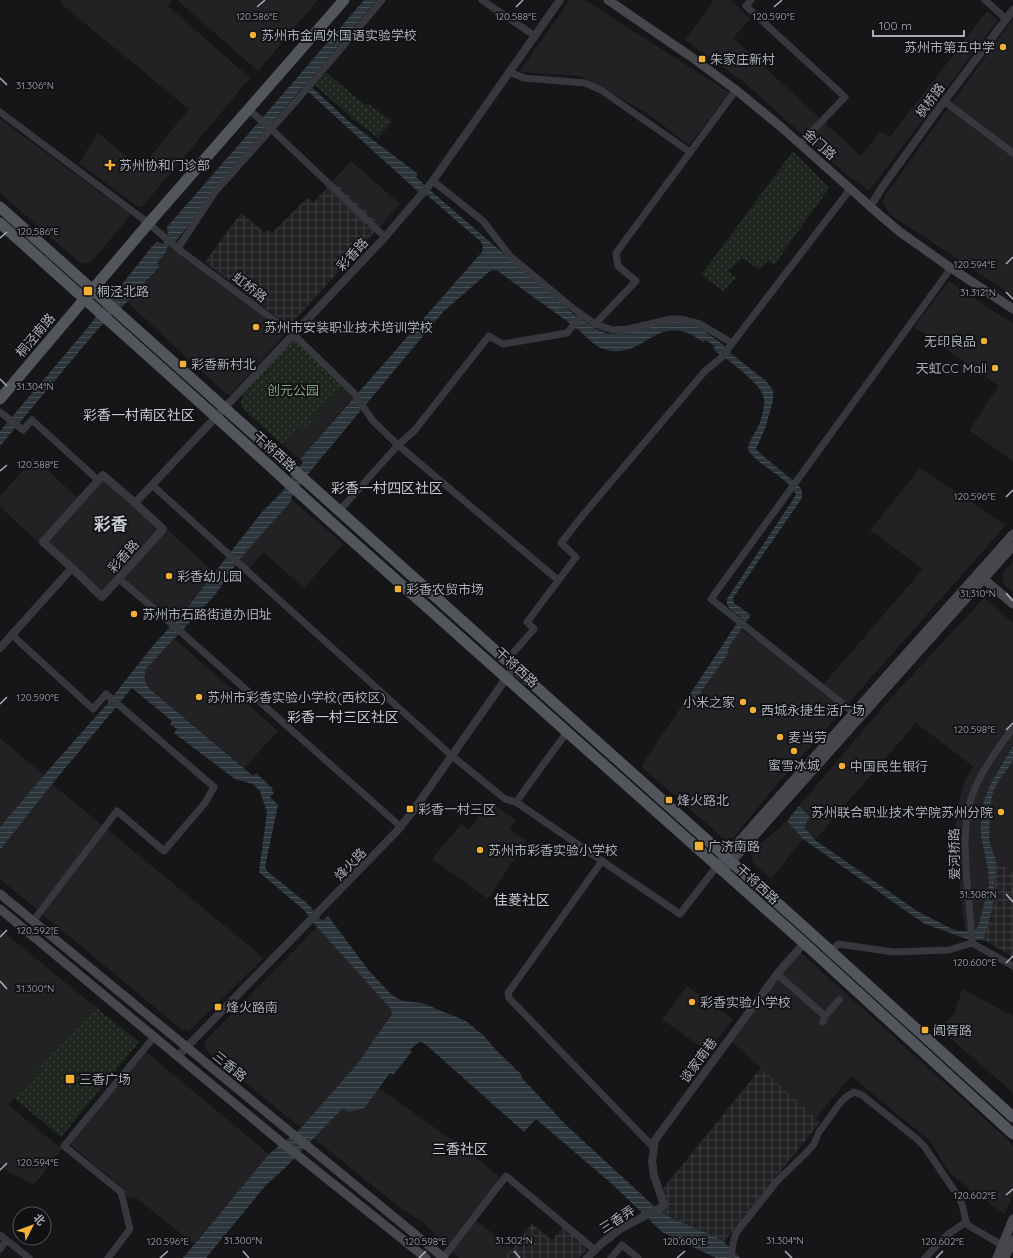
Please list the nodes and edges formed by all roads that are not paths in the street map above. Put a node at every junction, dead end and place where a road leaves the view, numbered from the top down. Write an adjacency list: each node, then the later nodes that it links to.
1 (335, 0): 25 (main road)
2 (344, 0): 15 (main road)
3 (382, 0): 17 (street)
4 (482, 0): 11 (street)
5 (560, 0): 11 (street, 彩香路)
6 (608, 0): 13 (main road, 金门路)
7 (751, 0): 18 (street)
8 (985, 0): 10 (street)
9 (1013, 10): 10 (street, 枫桥路)
10 (1006, 19): 14 (street, 枫桥路)
11 (535, 36): 12 (street, 彩香路)
12 (510, 72): 19 (street); 21 (street, 彩香路)
13 (736, 90): 18 (main road, 金门路); 19 (street)
14 (944, 101): 20 (street); 24 (street, 枫桥路)
15 (248, 109): 17 (street); 25 (main road)
16 (0, 112): 25 (street, 虹桥路)
17 (270, 128): 27 (street); 28 (street)
18 (800, 144): 22 (main road, 金门路)
19 (690, 152): 34 (street)
20 (1013, 153)
21 (432, 182): 27 (street, 彩香路); 33 (street)
22 (851, 188): 24 (main road, 金门路); 36 (street)
23 (0, 207): 30 (main road, 干将西路)
24 (870, 207): 29 (main road, 金门路)
25 (145, 221): 28 (street, 虹桥路); 30 (main road)
26 (0, 224): 31 (main road, 干将西路)
27 (385, 237): 35 (street, 彩香路)
28 (172, 243): 35 (street, 虹桥路)
29 (951, 268): 32 (main road, 金门路); 59 (street)
30 (90, 287): 31 (main road, 桐泾南路); 39 (main road, 干将西路)
31 (82, 296): 37 (main road, 桐泾南路); 38 (main road, 桐泾南路); 41 (main road, 干将西路)
32 (1013, 309)
33 (581, 316): 34 (street); 42 (street)
34 (595, 324): 36 (street)
35 (294, 334): 39 (street, 彩香路); 42 (street, 虹桥路)
36 (732, 343): 52 (street)
37 (0, 388)
38 (0, 399)
39 (224, 408): 41 (street, 彩香路); 46 (main road, 干将西路)
40 (0, 412): 43 (street)
41 (216, 417): 44 (street, 彩香路); 58 (main road, 干将西路)
42 (398, 446): 46 (street); 52 (street, 虹桥路)
43 (98, 480): 45 (street, 彩香路); 49 (street, 彩香路)
44 (152, 485): 45 (street, 彩香路); 62 (street)
45 (135, 503): 51 (street, 彩香路)
46 (340, 511): 56 (main road, 干将西路)
47 (1013, 534): 50 (main road)
48 (1013, 546): 50 (main road)
49 (72, 568): 51 (street, 彩香路); 54 (street)
50 (980, 577): 53 (main road); 59 (main road); 65 (main road)
51 (119, 579): 64 (street)
52 (558, 580): 56 (street)
53 (1013, 604)
54 (12, 635): 55 (street); 70 (street)
55 (0, 648)
56 (506, 661): 57 (main road, 干将西路)
57 (515, 668): 58 (street, 烽火路); 65 (main road, 干将西路)
58 (507, 677): 61 (main road, 干将西路); 62 (street, 烽火路)
59 (853, 712): 65 (main road)
60 (1013, 728): 71 (street, 爱河桥路)
61 (568, 732): 63 (street); 67 (main road, 干将西路)
62 (452, 756): 63 (street); 64 (street, 烽火路)
63 (516, 802): 66 (street)
64 (400, 827): 80 (street, 烽火路)
65 (728, 859): 67 (main road); 73 (main road, 干将西路)
66 (602, 861): 67 (street); 84 (street)
67 (720, 868): 72 (main road, 干将西路)
68 (0, 894): 70 (main road, 三香路)
69 (0, 909): 79 (main road, 三香路)
70 (33, 921): 80 (main road, 三香路)
71 (972, 942): 73 (street); 74 (street)
72 (804, 943): 75 (street, 谈家南巷); 77 (main road, 干将西路)
73 (831, 951): 76 (main road, 干将西路)
74 (1013, 966)
75 (777, 974): 78 (street); 84 (street, 谈家南巷)
76 (864, 981): 77 (main road); 82 (main road, 干将西路)
77 (856, 990): 83 (main road, 干将西路)
78 (839, 1000)
79 (154, 1037): 81 (main road, 三香路); 95 (street)
80 (187, 1047): 81 (street, 烽火路); 97 (main road, 三香路)
81 (178, 1056): 96 (main road, 三香路)
82 (1013, 1117)
83 (1013, 1134)
84 (654, 1148): 85 (street, 谈家南巷)
85 (663, 1206): 93 (street, 三香弄)
86 (1013, 1219): 91 (main road)
87 (966, 1222): 91 (street); 101 (street); 102 (street)
88 (0, 1236): 89 (street)
89 (6, 1240): 92 (street); 94 (street)
90 (1013, 1240): 104 (main road)
91 (1002, 1245): 103 (main road)
92 (0, 1249)
93 (595, 1250): 97 (street); 98 (street, 三香弄)
94 (29, 1258)
95 (108, 1258)
96 (426, 1258)
97 (444, 1258)
98 (587, 1258)
99 (611, 1258): 100 (street)
100 (638, 1258)
101 (731, 1258)
102 (925, 1258)
103 (997, 1258)
104 (1005, 1258)

